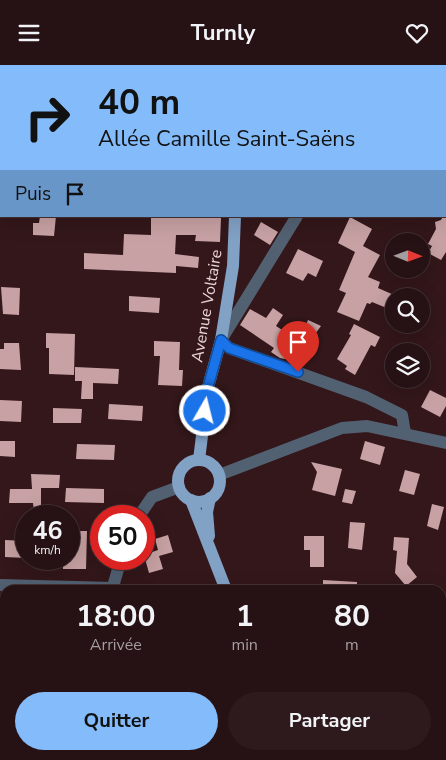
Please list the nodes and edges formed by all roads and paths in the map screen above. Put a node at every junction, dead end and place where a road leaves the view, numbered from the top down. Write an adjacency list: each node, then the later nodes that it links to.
1 (235, 217): 3 (main road, Avenue Voltaire)
2 (296, 217): 3 (street)
3 (221, 340): 4 (street); 6 (main road, Avenue Voltaire)
4 (405, 433): 5 (street); 7 (street)
5 (446, 443)
6 (199, 460): 7 (main road); 8 (main road)
7 (219, 475): 9 (main road)
8 (179, 487): 10 (main road); 11 (street)
9 (210, 498): 10 (main road); 12 (main road)
10 (191, 500): 12 (main road)
11 (147, 505)
12 (211, 553): 15 (main road)
13 (118, 570): 14 (street)
14 (113, 585)
15 (224, 585)

